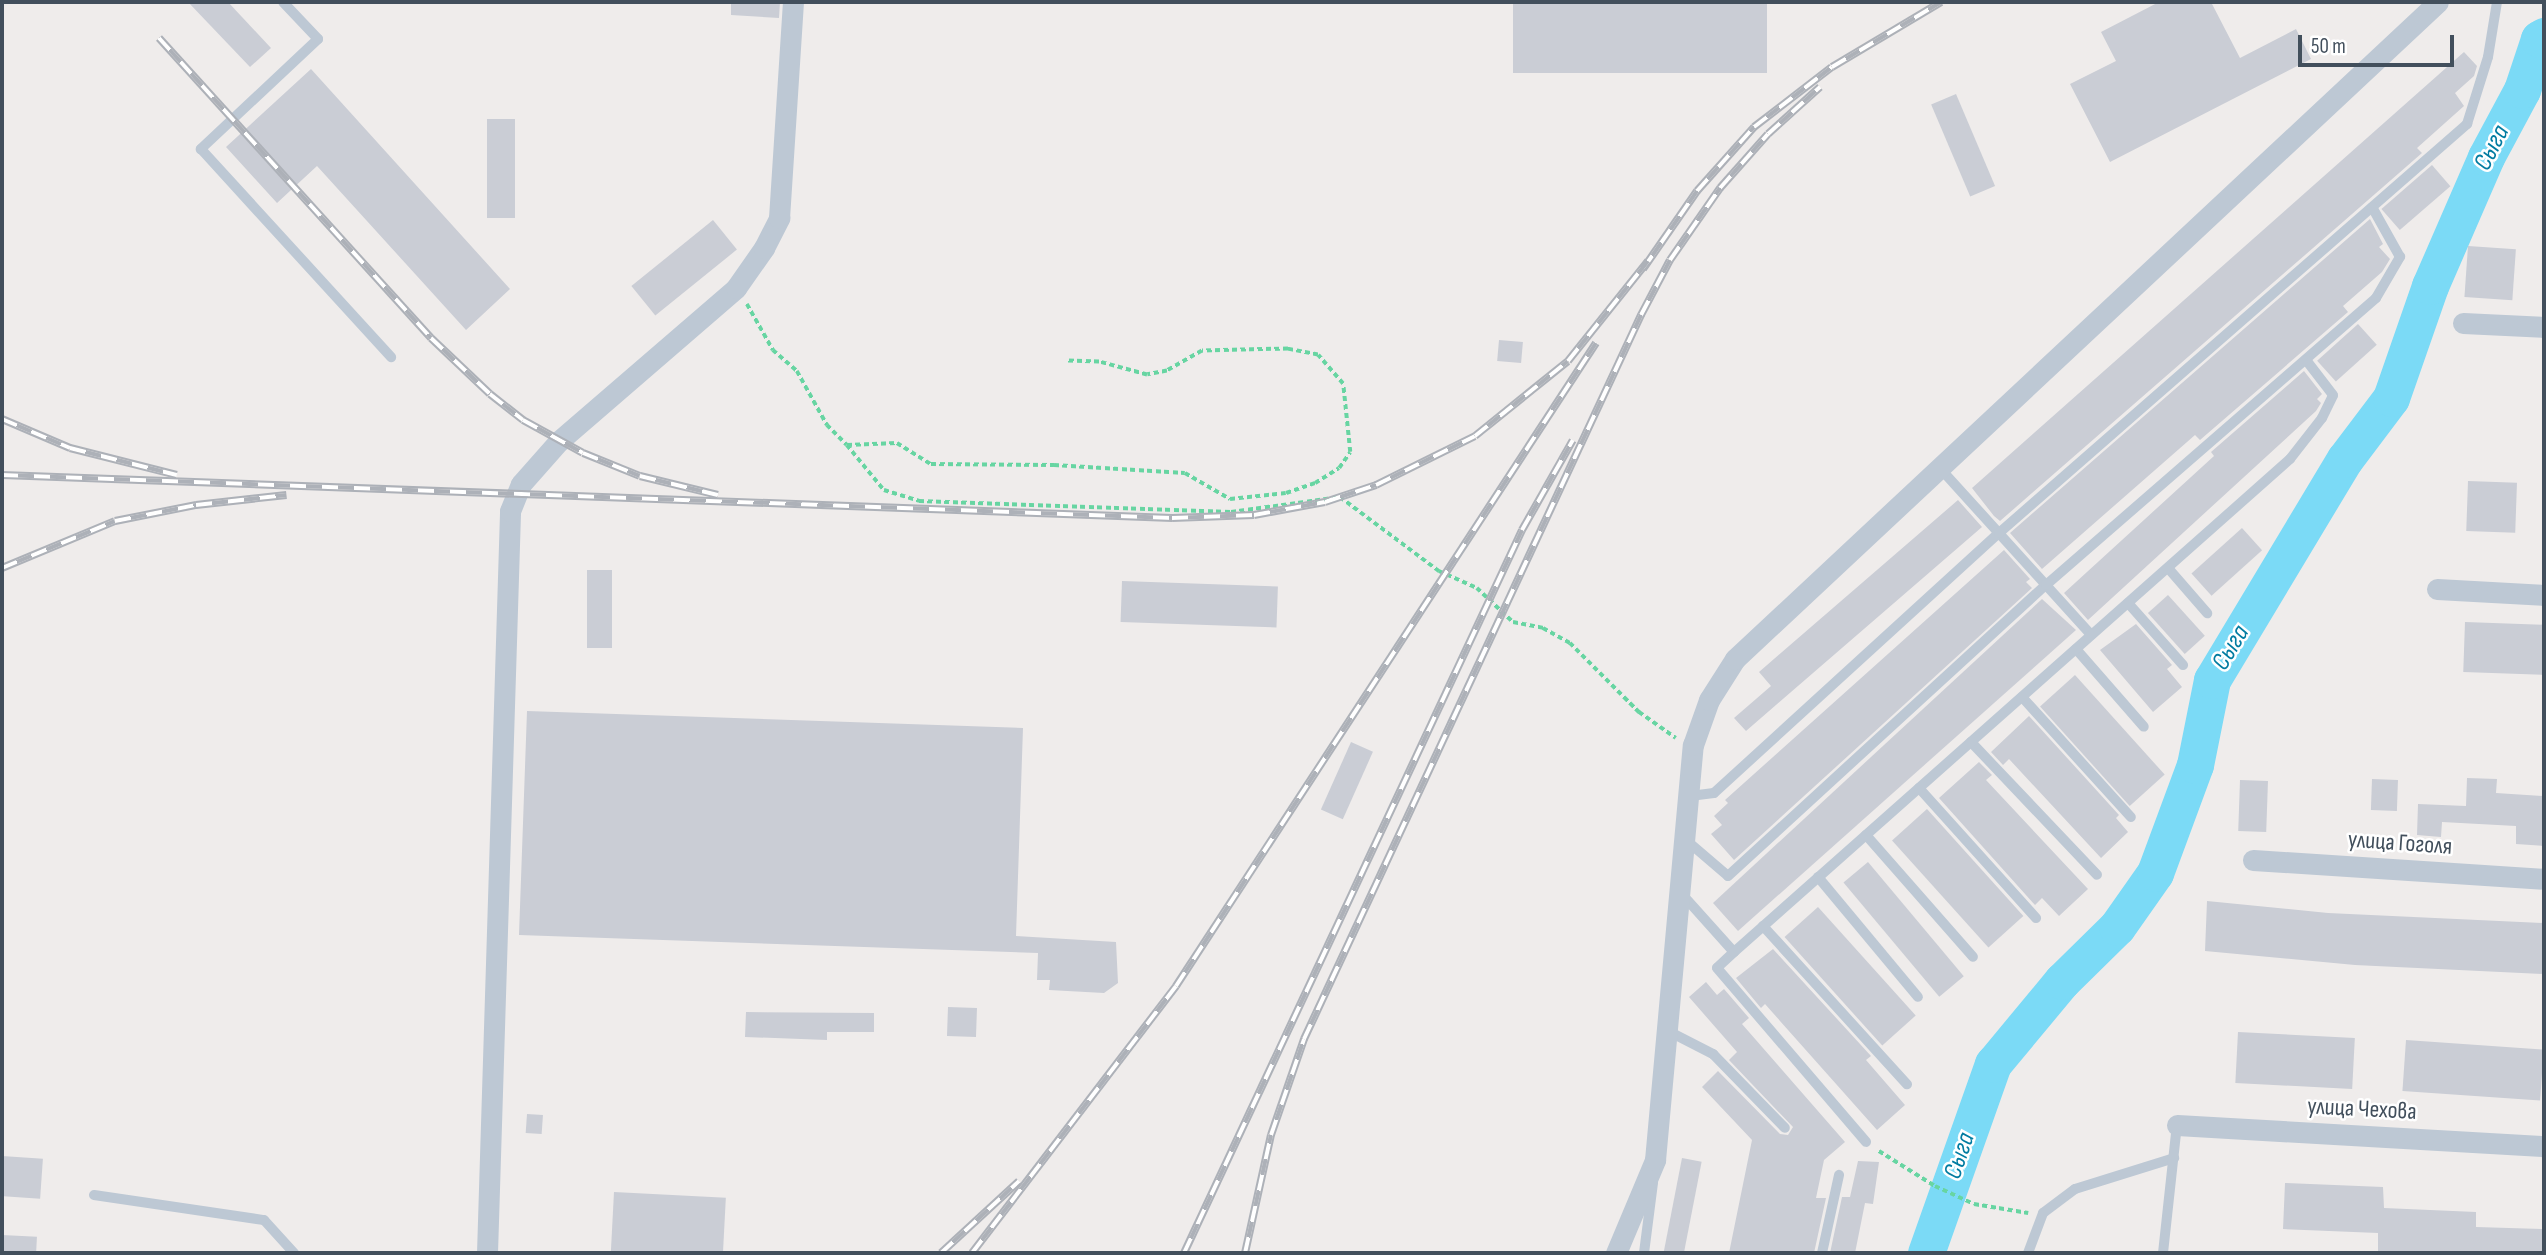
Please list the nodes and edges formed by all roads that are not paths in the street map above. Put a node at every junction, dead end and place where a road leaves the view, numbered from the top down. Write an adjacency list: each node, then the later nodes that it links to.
1 (284, 2): 8 (lane)
2 (793, 2): 50 (street)
3 (2438, 2): 10 (street)
4 (2497, 2): 5 (lane)
5 (2372, 207): 9 (lane); 11 (lane)
6 (2463, 323): 7 (street)
7 (2544, 327)
8 (391, 358)
9 (2306, 360): 12 (lane); 13 (lane)
10 (1938, 466): 11 (lane); 25 (street)
11 (1998, 533): 13 (lane); 25 (lane)
12 (2168, 568): 16 (lane); 17 (lane)
13 (2046, 585): 18 (lane); 28 (lane)
14 (2437, 589): 15 (street)
15 (2544, 595)
16 (2127, 603): 18 (lane); 20 (lane)
17 (2207, 613)
18 (2091, 635): 19 (lane)
19 (2076, 649): 21 (lane); 22 (lane)
20 (2183, 665)
21 (2022, 697): 23 (lane); 26 (lane)
22 (2144, 727)
23 (1971, 742): 24 (lane); 30 (lane)
24 (1919, 788): 27 (lane); 34 (lane)
25 (1690, 796): 28 (street)
26 (2131, 817)
27 (1866, 835): 31 (lane); 37 (lane)
28 (1686, 840): 33 (street)
29 (2253, 860): 32 (street, улица Гоголя)
30 (2097, 875)
31 (1818, 877): 35 (lane); 38 (lane)
32 (2544, 879)
33 (1681, 893): 36 (lane); 39 (street)
34 (2036, 918)
35 (1763, 926): 36 (lane); 40 (lane)
36 (1734, 952): 43 (lane)
37 (1973, 957)
38 (1918, 997)
39 (1668, 1031): 42 (lane); 46 (street)
40 (1907, 1084)
41 (2177, 1125): 44 (street, улица Чехова); 45 (lane)
42 (1785, 1128)
43 (1866, 1142)
44 (2544, 1146)
45 (2174, 1158): 54 (lane); 55 (lane)
46 (1656, 1160): 51 (street); 52 (lane)
47 (1839, 1175): 53 (lane)
48 (94, 1195): 49 (lane)
49 (294, 1253)
50 (487, 1253)
51 (1616, 1253)
52 (1644, 1253)
53 (1822, 1253)
54 (2028, 1253)
55 (2163, 1253)

